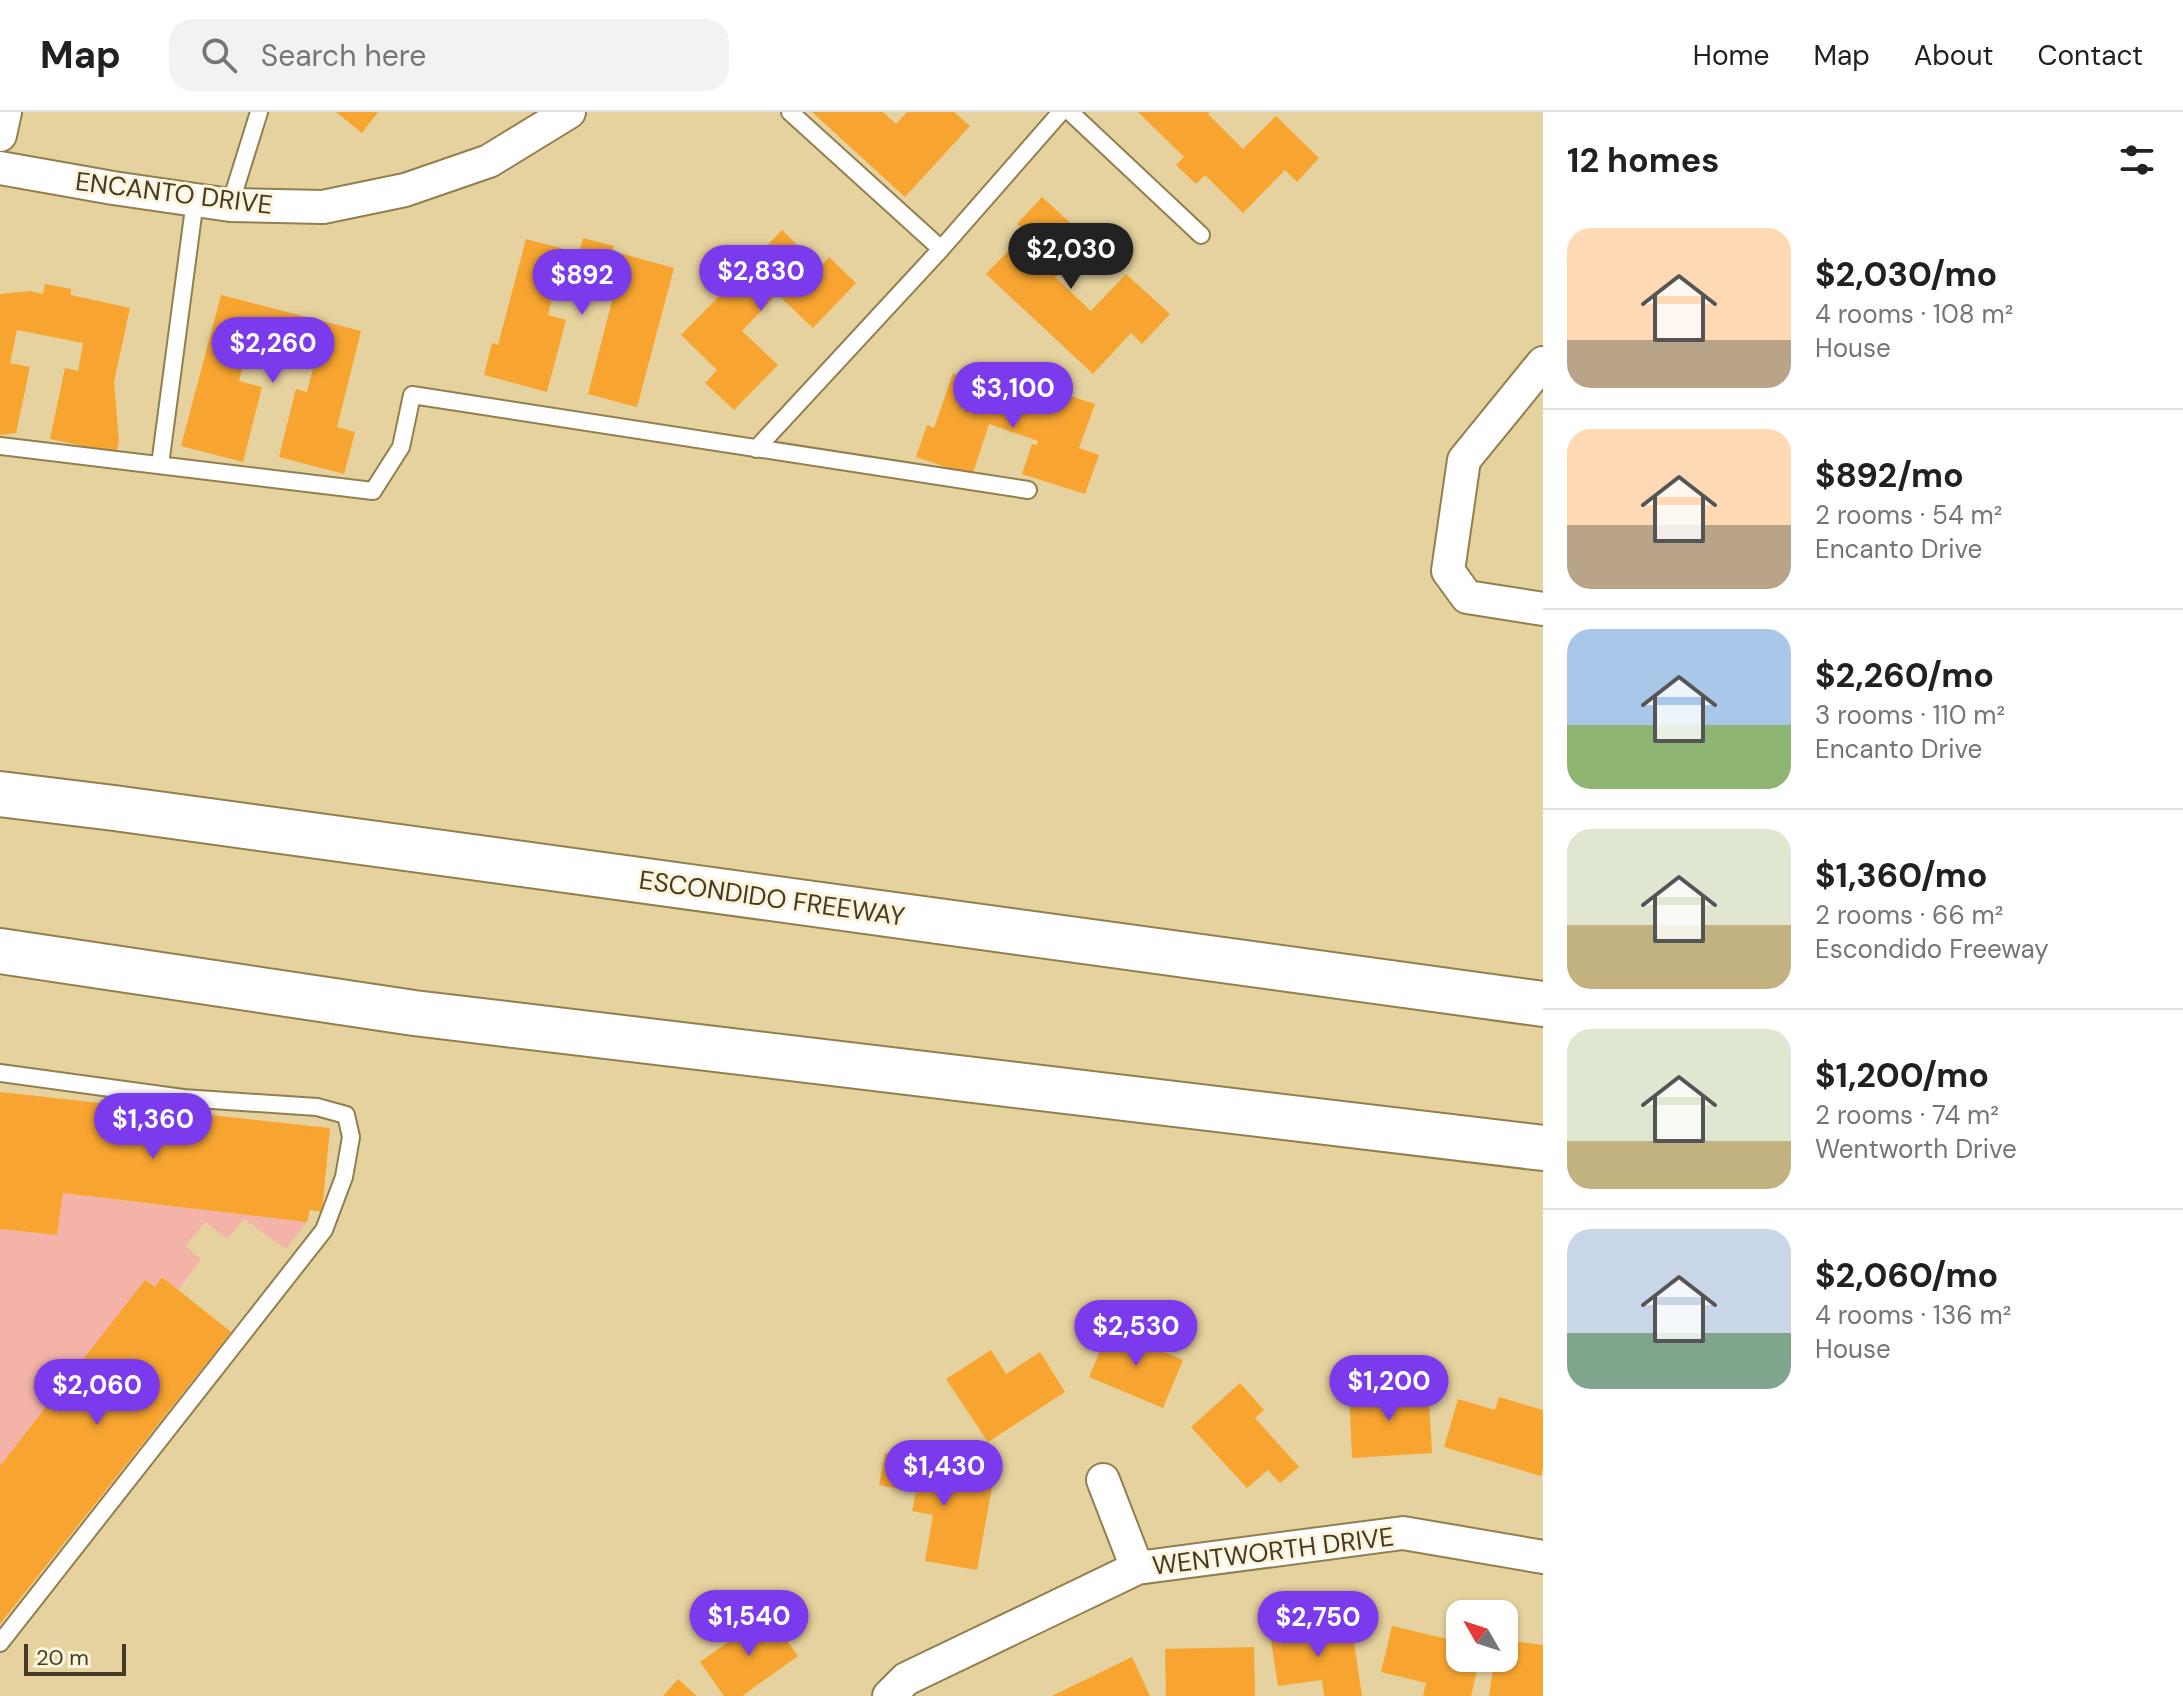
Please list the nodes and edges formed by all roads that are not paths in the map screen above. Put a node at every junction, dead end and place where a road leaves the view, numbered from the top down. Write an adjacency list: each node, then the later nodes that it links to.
1 (5, 112): 7 (street)
2 (259, 112): 10 (lane)
3 (569, 112): 10 (street, ENCANTO DRIVE)
4 (790, 112): 12 (lane)
5 (1061, 112): 12 (lane)
6 (1070, 112): 11 (lane)
7 (0, 135)
8 (0, 168): 9 (street, ENCANTO DRIVE)
9 (195, 200): 10 (street, ENCANTO DRIVE); 16 (lane)
10 (230, 205)
11 (1201, 235)
12 (941, 249): 15 (lane)
13 (1543, 363): 18 (street)
14 (0, 446): 16 (lane)
15 (756, 449): 16 (lane); 17 (lane)
16 (160, 465)
17 (1028, 490)
18 (1543, 609)
19 (0, 794): 21 (highway, ESCONDIDO FREEWAY)
20 (0, 951): 23 (highway)
21 (1543, 1004)
22 (0, 1073): 27 (lane)
23 (1543, 1148)
24 (1103, 1480): 26 (street)
25 (1543, 1557): 26 (street, WENTWORTH DRIVE)
26 (1137, 1568): 28 (street, WENTWORTH DRIVE)
27 (0, 1643)
28 (889, 1696)

